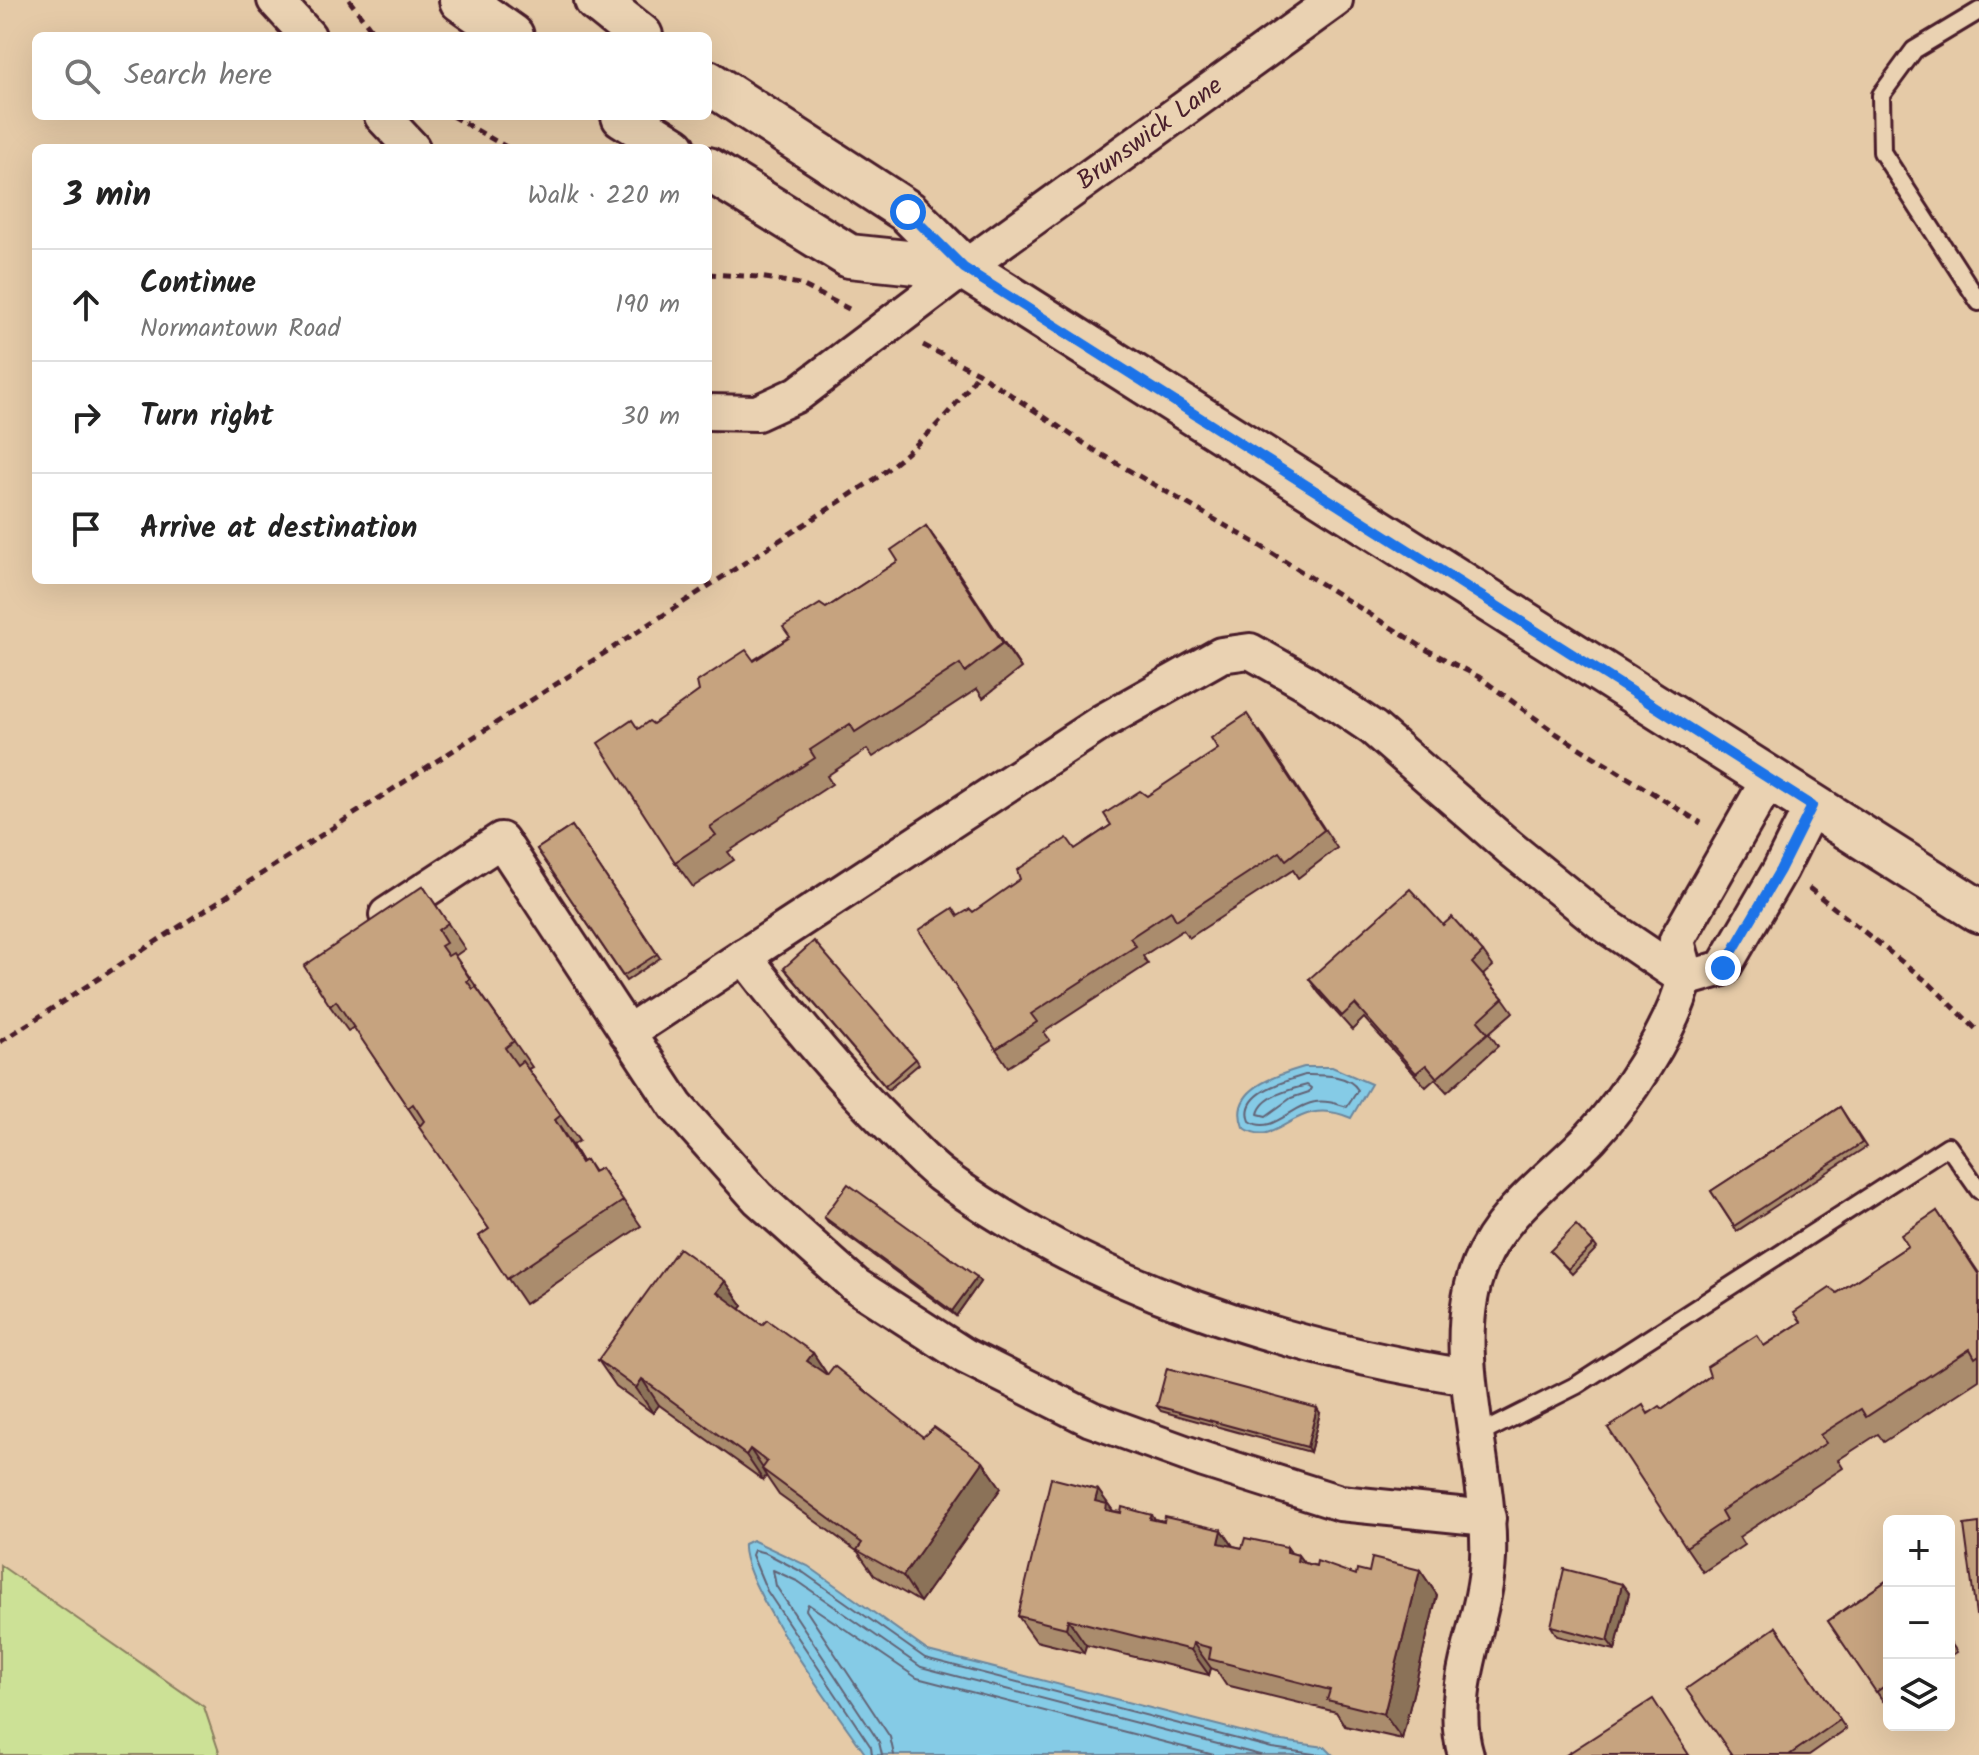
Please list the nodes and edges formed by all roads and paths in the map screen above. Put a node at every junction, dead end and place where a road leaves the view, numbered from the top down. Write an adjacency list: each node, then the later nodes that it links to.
1 (275, 0): 7 (street)
2 (349, 0): 8 (path)
3 (461, 0): 9 (street)
4 (596, 0): 10 (street)
5 (1335, 0): 19 (street, Brunswick Lane)
6 (1979, 11): 20 (lane)
7 (304, 32)
8 (373, 32)
9 (506, 32)
10 (636, 32)
11 (712, 85): 19 (street)
12 (386, 120): 15 (street)
13 (459, 120): 16 (path)
14 (629, 120): 17 (street)
15 (408, 144)
16 (501, 144)
17 (668, 144)
18 (712, 171): 19 (street)
19 (964, 268): 21 (street, Brunswick Lane); 24 (street)
20 (1979, 302)
21 (712, 412)
22 (712, 584): 34 (path)
23 (712, 584): 26 (path)
24 (1769, 779): 25 (street); 26 (street)
25 (1812, 806): 27 (street); 28 (street)
26 (1732, 841): 31 (street)
27 (1780, 870): 31 (street); 32 (path)
28 (1979, 911)
29 (359, 933): 33 (street)
30 (744, 956): 31 (street); 33 (street); 36 (street)
31 (1685, 979): 36 (street)
32 (1979, 1032)
33 (627, 1033): 38 (street)
34 (0, 1042)
35 (1979, 1190): 37 (lane)
36 (1468, 1377): 37 (street)
37 (1478, 1435): 38 (street)
38 (1488, 1518): 39 (street)
39 (1466, 1755)

